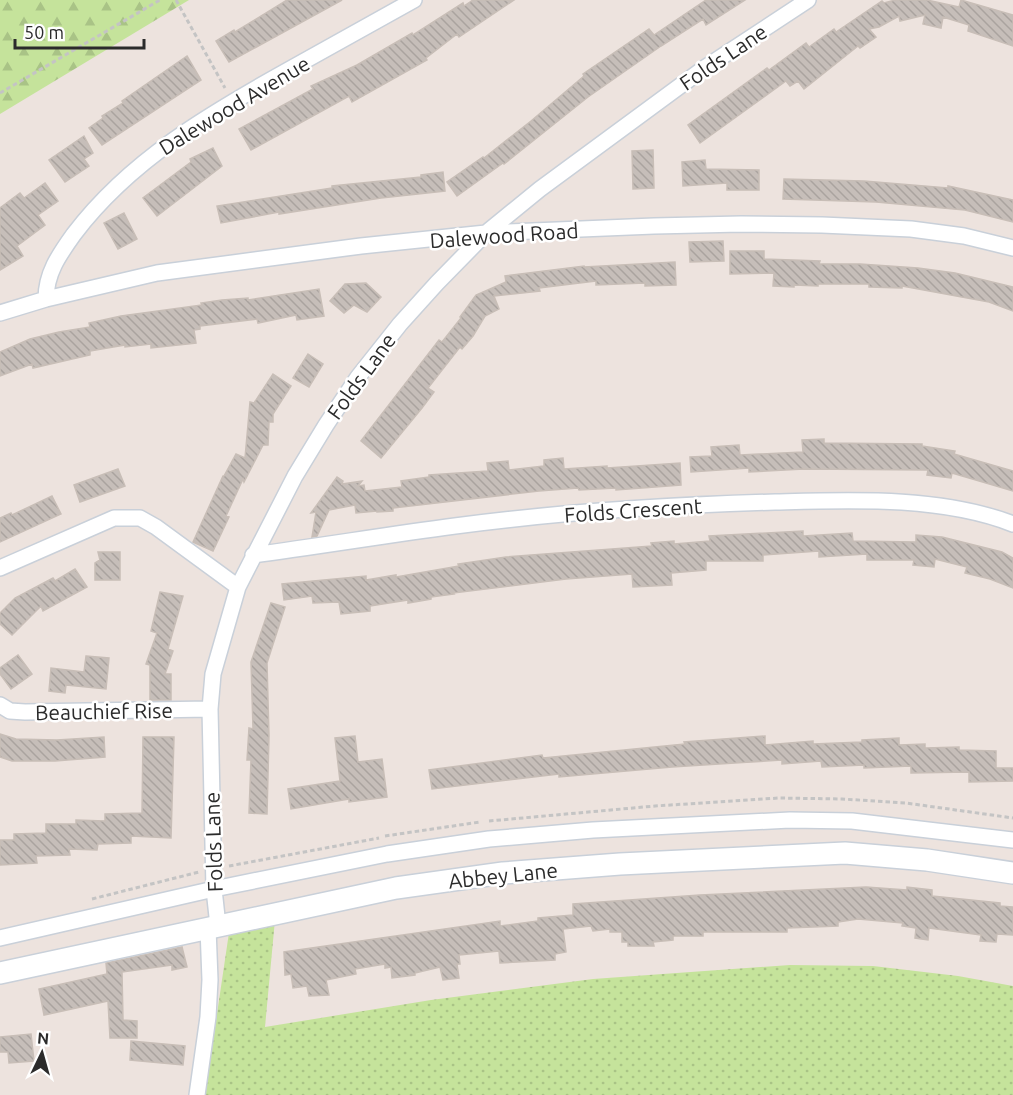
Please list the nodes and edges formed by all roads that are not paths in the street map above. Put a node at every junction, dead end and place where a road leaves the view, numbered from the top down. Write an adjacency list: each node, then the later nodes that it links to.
1 (414, 0): 5 (street, Dalewood Avenue)
2 (808, 0): 3 (street, Folds Lane)
3 (486, 233): 4 (street, Dalewood Road); 5 (street, Dalewood Road); 8 (street, Folds Lane)
4 (1013, 248)
5 (46, 299): 6 (street, Dalewood Road)
6 (0, 314)
7 (1013, 525): 8 (street, Folds Crescent)
8 (253, 555): 10 (street, Folds Lane)
9 (0, 568): 10 (street)
10 (238, 587): 12 (street, Folds Lane)
11 (0, 705): 12 (street, Beauchief Rise)
12 (210, 709): 15 (street, Folds Lane)
13 (1013, 840): 15 (street, Abbey Lane)
14 (1013, 873): 16 (main road, Abbey Lane)
15 (214, 889): 16 (street, Folds Lane); 17 (street, Abbey Lane)
16 (213, 927): 18 (main road, Abbey Lane); 19 (street, Folds Lane)
17 (0, 938)
18 (0, 973)
19 (197, 1095)

